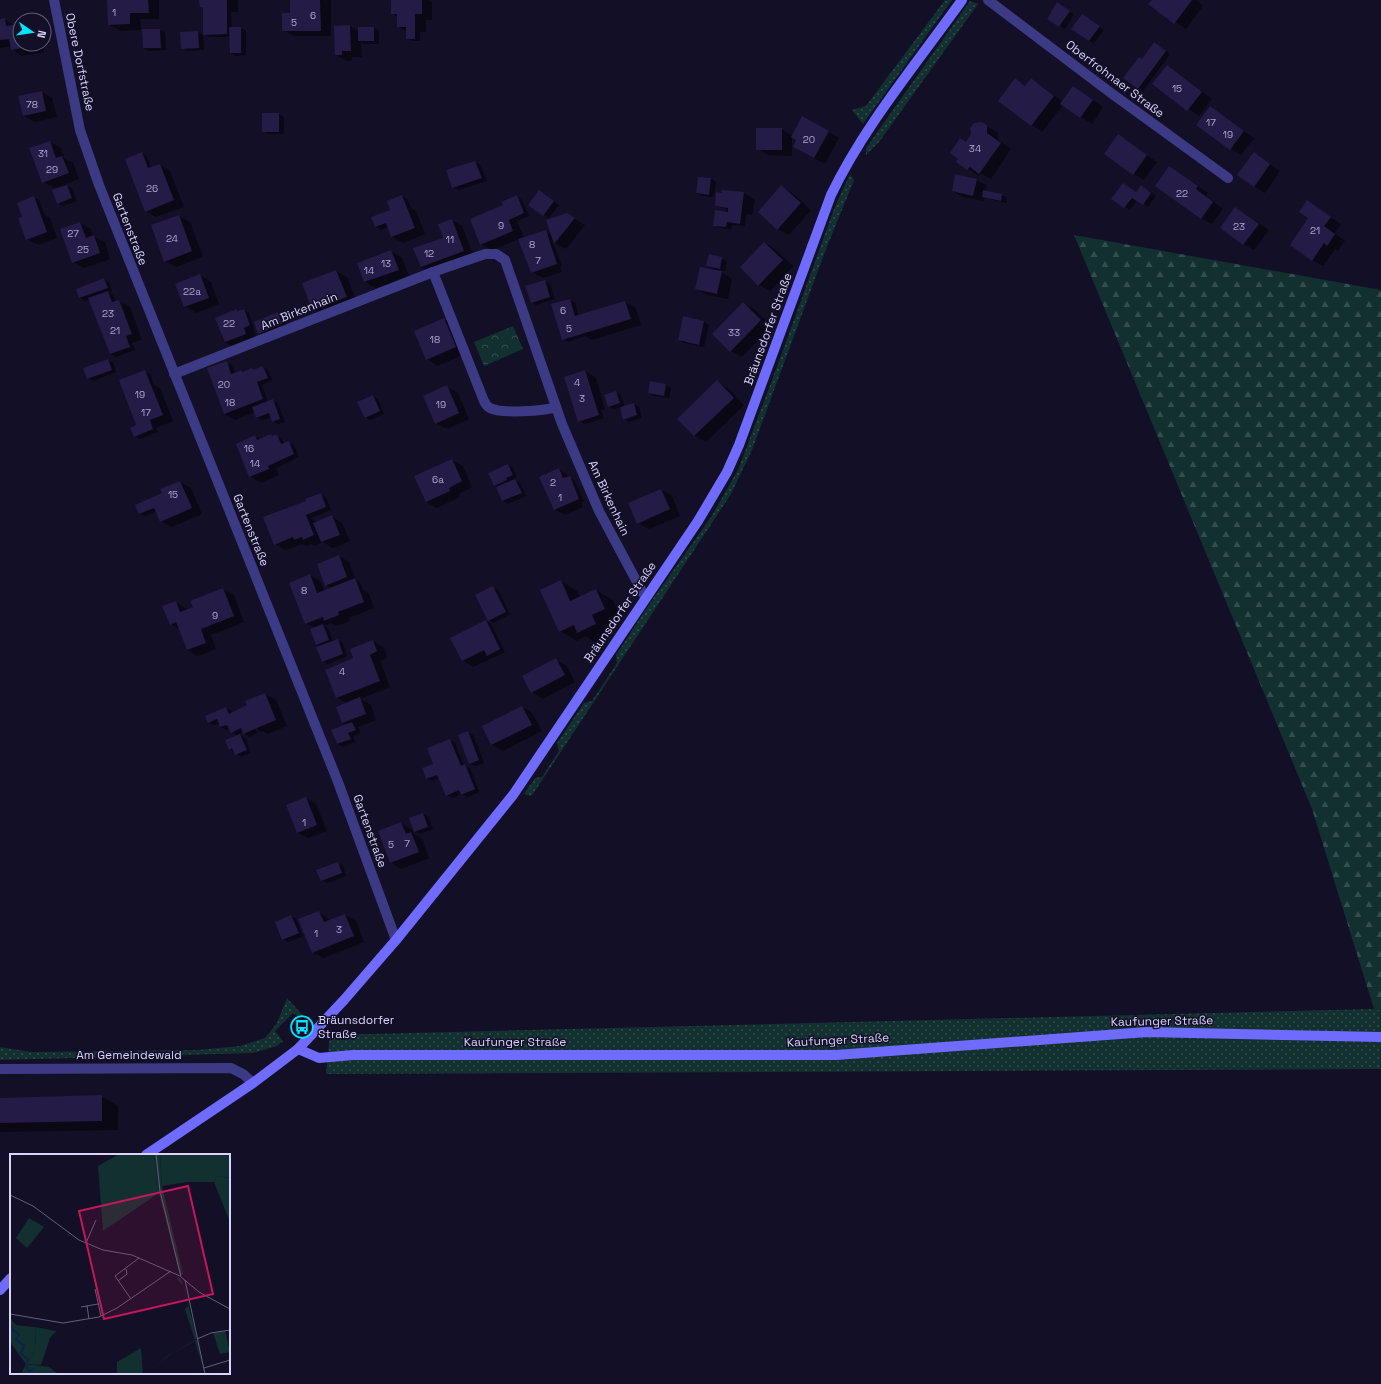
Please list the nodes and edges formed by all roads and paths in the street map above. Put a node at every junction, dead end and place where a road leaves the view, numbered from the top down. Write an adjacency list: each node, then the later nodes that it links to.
1 (54, 0): 4 (street, Obere Dorfstraße)
2 (962, 0): 9 (main road, Bräunsdorfer Straße)
3 (988, 0): 5 (street, Oberfrohnaer Straße)
4 (80, 130): 7 (street, Gartenstraße)
5 (1228, 178)
6 (433, 272): 7 (street, Am Birkenhain); 8 (street); 8 (street, Am Birkenhain)
7 (174, 374): 10 (street, Gartenstraße)
8 (556, 407): 9 (street, Am Birkenhain)
9 (645, 598): 10 (main road, Bräunsdorfer Straße)
10 (396, 940): 12 (main road, Bräunsdorfer Straße)
11 (1381, 1037): 12 (main road, Kaufunger Straße)
12 (298, 1049): 14 (main road, Bräunsdorfer Straße)
13 (0, 1069): 14 (street, Am Gemeindewald)
14 (253, 1083): 15 (main road, Bräunsdorfer Straße)
15 (147, 1154)
16 (10, 1279): 17 (main road)
17 (0, 1290)

